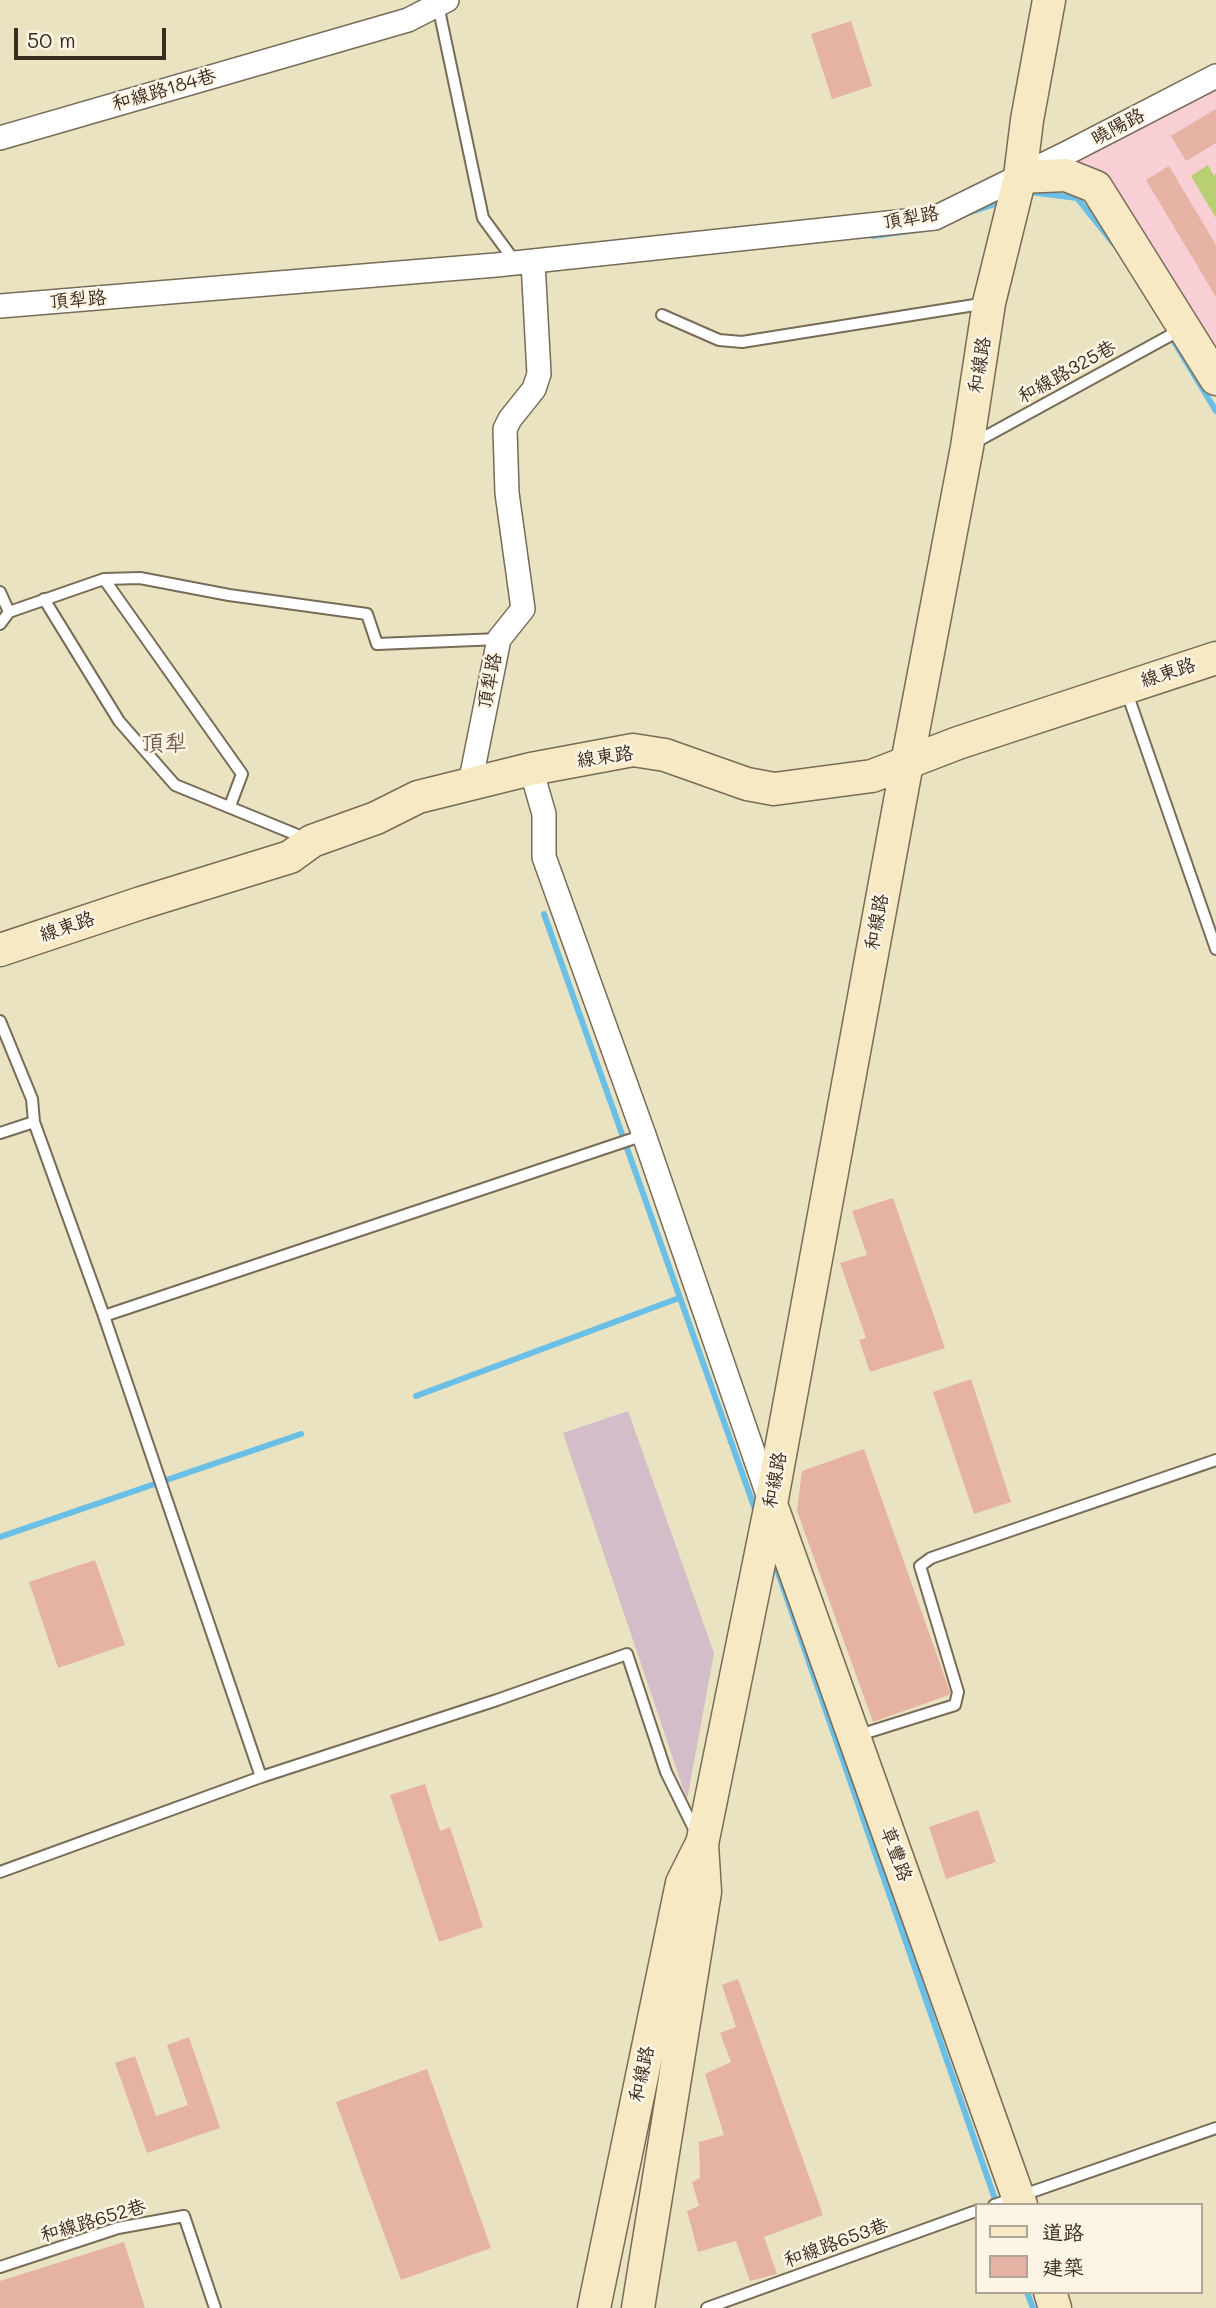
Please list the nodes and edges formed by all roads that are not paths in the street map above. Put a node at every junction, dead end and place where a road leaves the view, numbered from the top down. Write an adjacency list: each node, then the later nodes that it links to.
1 (1049, 0): 5 (main road, 和線路)
2 (442, 2): 4 (street, 和線路184巷); 6 (lane)
3 (1216, 76): 5 (street, 曉陽路)
4 (0, 138)
5 (1020, 177): 6 (street, 頂犁路); 7 (main road, 和線路); 10 (main road, 頂犁路)
6 (524, 262): 8 (street, 頂犁路); 18 (street, 頂犁路)
7 (989, 303): 9 (lane); 12 (main road, 和線路)
8 (0, 306)
9 (662, 315)
10 (1185, 327): 11 (main road, 頂犁路); 12 (lane, 和線路325巷)
11 (1216, 379)
12 (967, 447): 21 (main road, 和線路)
13 (104, 579): 15 (lane); 18 (lane); 24 (lane)
14 (0, 592): 16 (lane)
15 (44, 599): 16 (lane); 24 (lane)
16 (9, 612): 17 (lane)
17 (0, 624)
18 (499, 639): 23 (street, 頂犁路)
19 (1216, 658): 20 (main road, 線東路)
20 (1125, 687): 21 (main road, 線東路); 26 (lane)
21 (906, 763): 22 (main road, 線東路); 34 (main road, 和線路)
22 (531, 769): 23 (main road, 線東路); 31 (street)
23 (470, 784): 25 (main road, 線東路)
24 (230, 806): 25 (lane)
25 (312, 841): 27 (main road, 線東路)
26 (1216, 949)
27 (0, 950)
28 (0, 1021): 29 (lane)
29 (34, 1122): 30 (lane); 32 (lane)
30 (0, 1133)
31 (644, 1135): 32 (lane); 34 (street)
32 (104, 1316): 36 (lane)
33 (1216, 1460): 35 (lane)
34 (771, 1504): 35 (main road, 草豐路); 37 (main road, 和線路)
35 (854, 1737): 40 (main road, 草豐路)
36 (261, 1777): 37 (lane); 38 (lane)
37 (702, 1844): 44 (main road, 和線路); 45 (main road, 和線路)
38 (0, 1872)
39 (1216, 2128): 40 (lane)
40 (1011, 2202)
41 (974, 2212): 46 (lane, 和線路653巷)
42 (0, 2267): 43 (lane, 和線路652巷)
43 (215, 2308)
44 (594, 2308)
45 (638, 2308)
46 (707, 2308)

